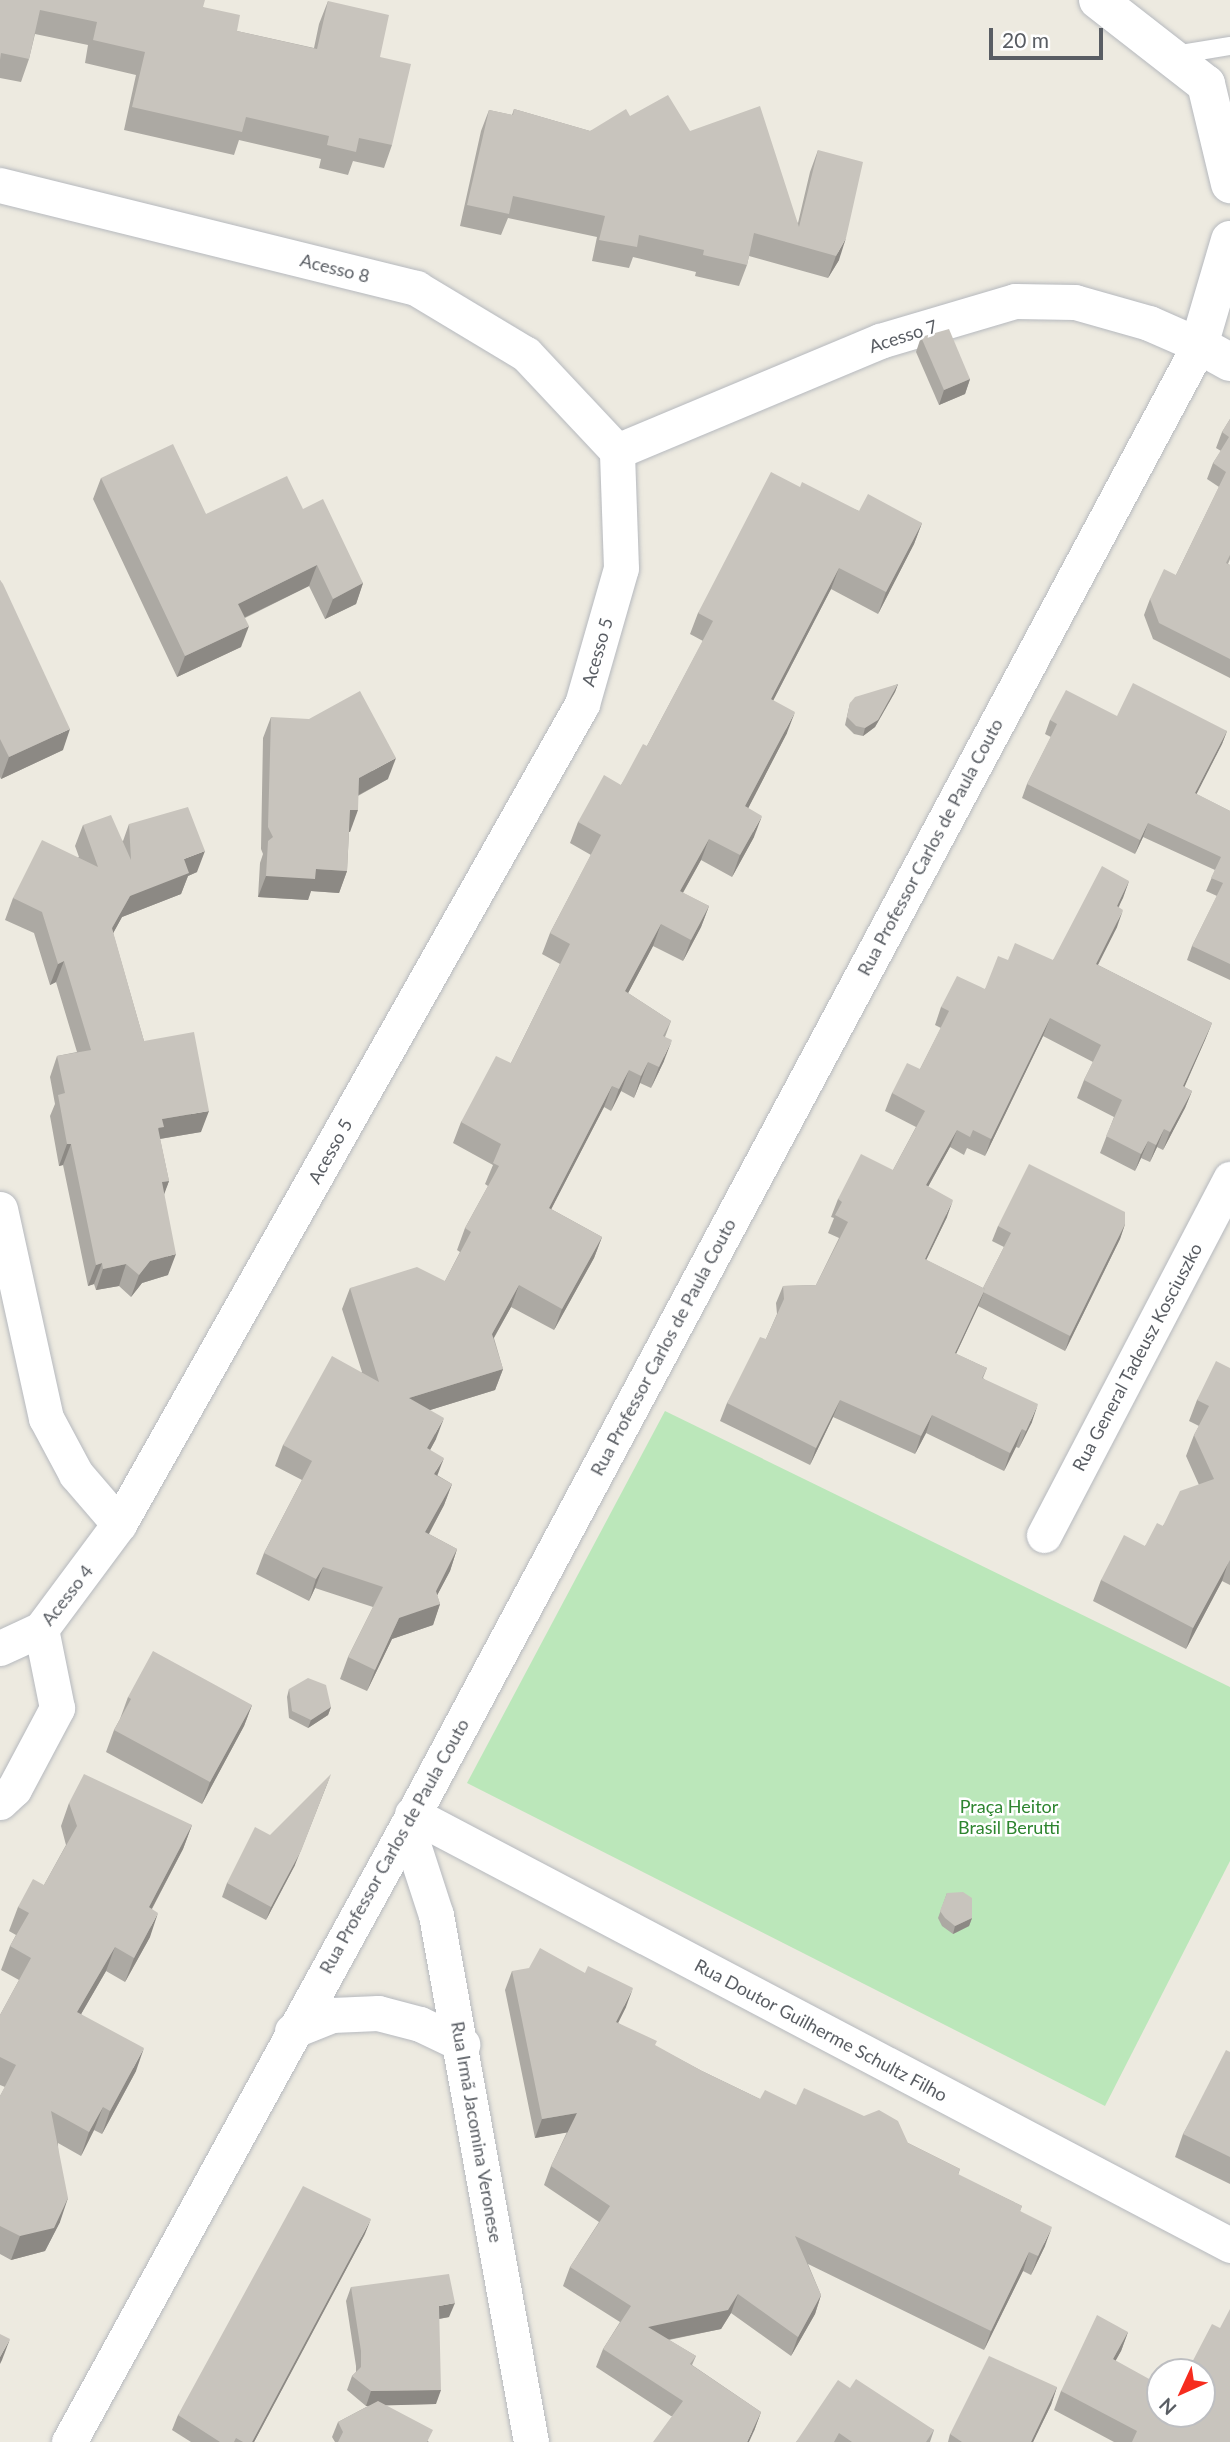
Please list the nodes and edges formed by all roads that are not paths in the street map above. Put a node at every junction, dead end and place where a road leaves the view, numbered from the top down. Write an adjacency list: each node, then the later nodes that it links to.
1 (1098, 0): 3 (street)
2 (1230, 46): 3 (lane)
3 (1170, 56): 4 (street)
4 (1230, 184)
5 (0, 185): 8 (street, Acesso 8)
6 (1230, 240): 7 (street, Rua Professor Carlos de Paula Couto)
7 (1215, 354): 8 (street, Acesso 7); 16 (street, Rua Professor Carlos de Paula Couto)
8 (617, 451): 11 (street, Acesso 5)
9 (1230, 1179): 12 (street, Rua General Tadeusz Kosciuszko)
10 (0, 1209): 11 (street)
11 (119, 1524): 13 (street, Acesso 4)
12 (1044, 1535)
13 (41, 1629): 14 (street, Acesso 4); 15 (street)
14 (0, 1648)
15 (0, 1802)
16 (410, 1820): 17 (street, Rua Professor Carlos de Paula Couto); 18 (street, Rua Irmã Jacomina Veronese); 19 (street, Rua Doutor Guilherme Schultz Filho)
17 (292, 2031): 18 (street); 20 (street, Rua Professor Carlos de Paula Couto)
18 (462, 2044): 21 (street, Rua Irmã Jacomina Veronese)
19 (1230, 2245)
20 (69, 2442)
21 (531, 2442)

